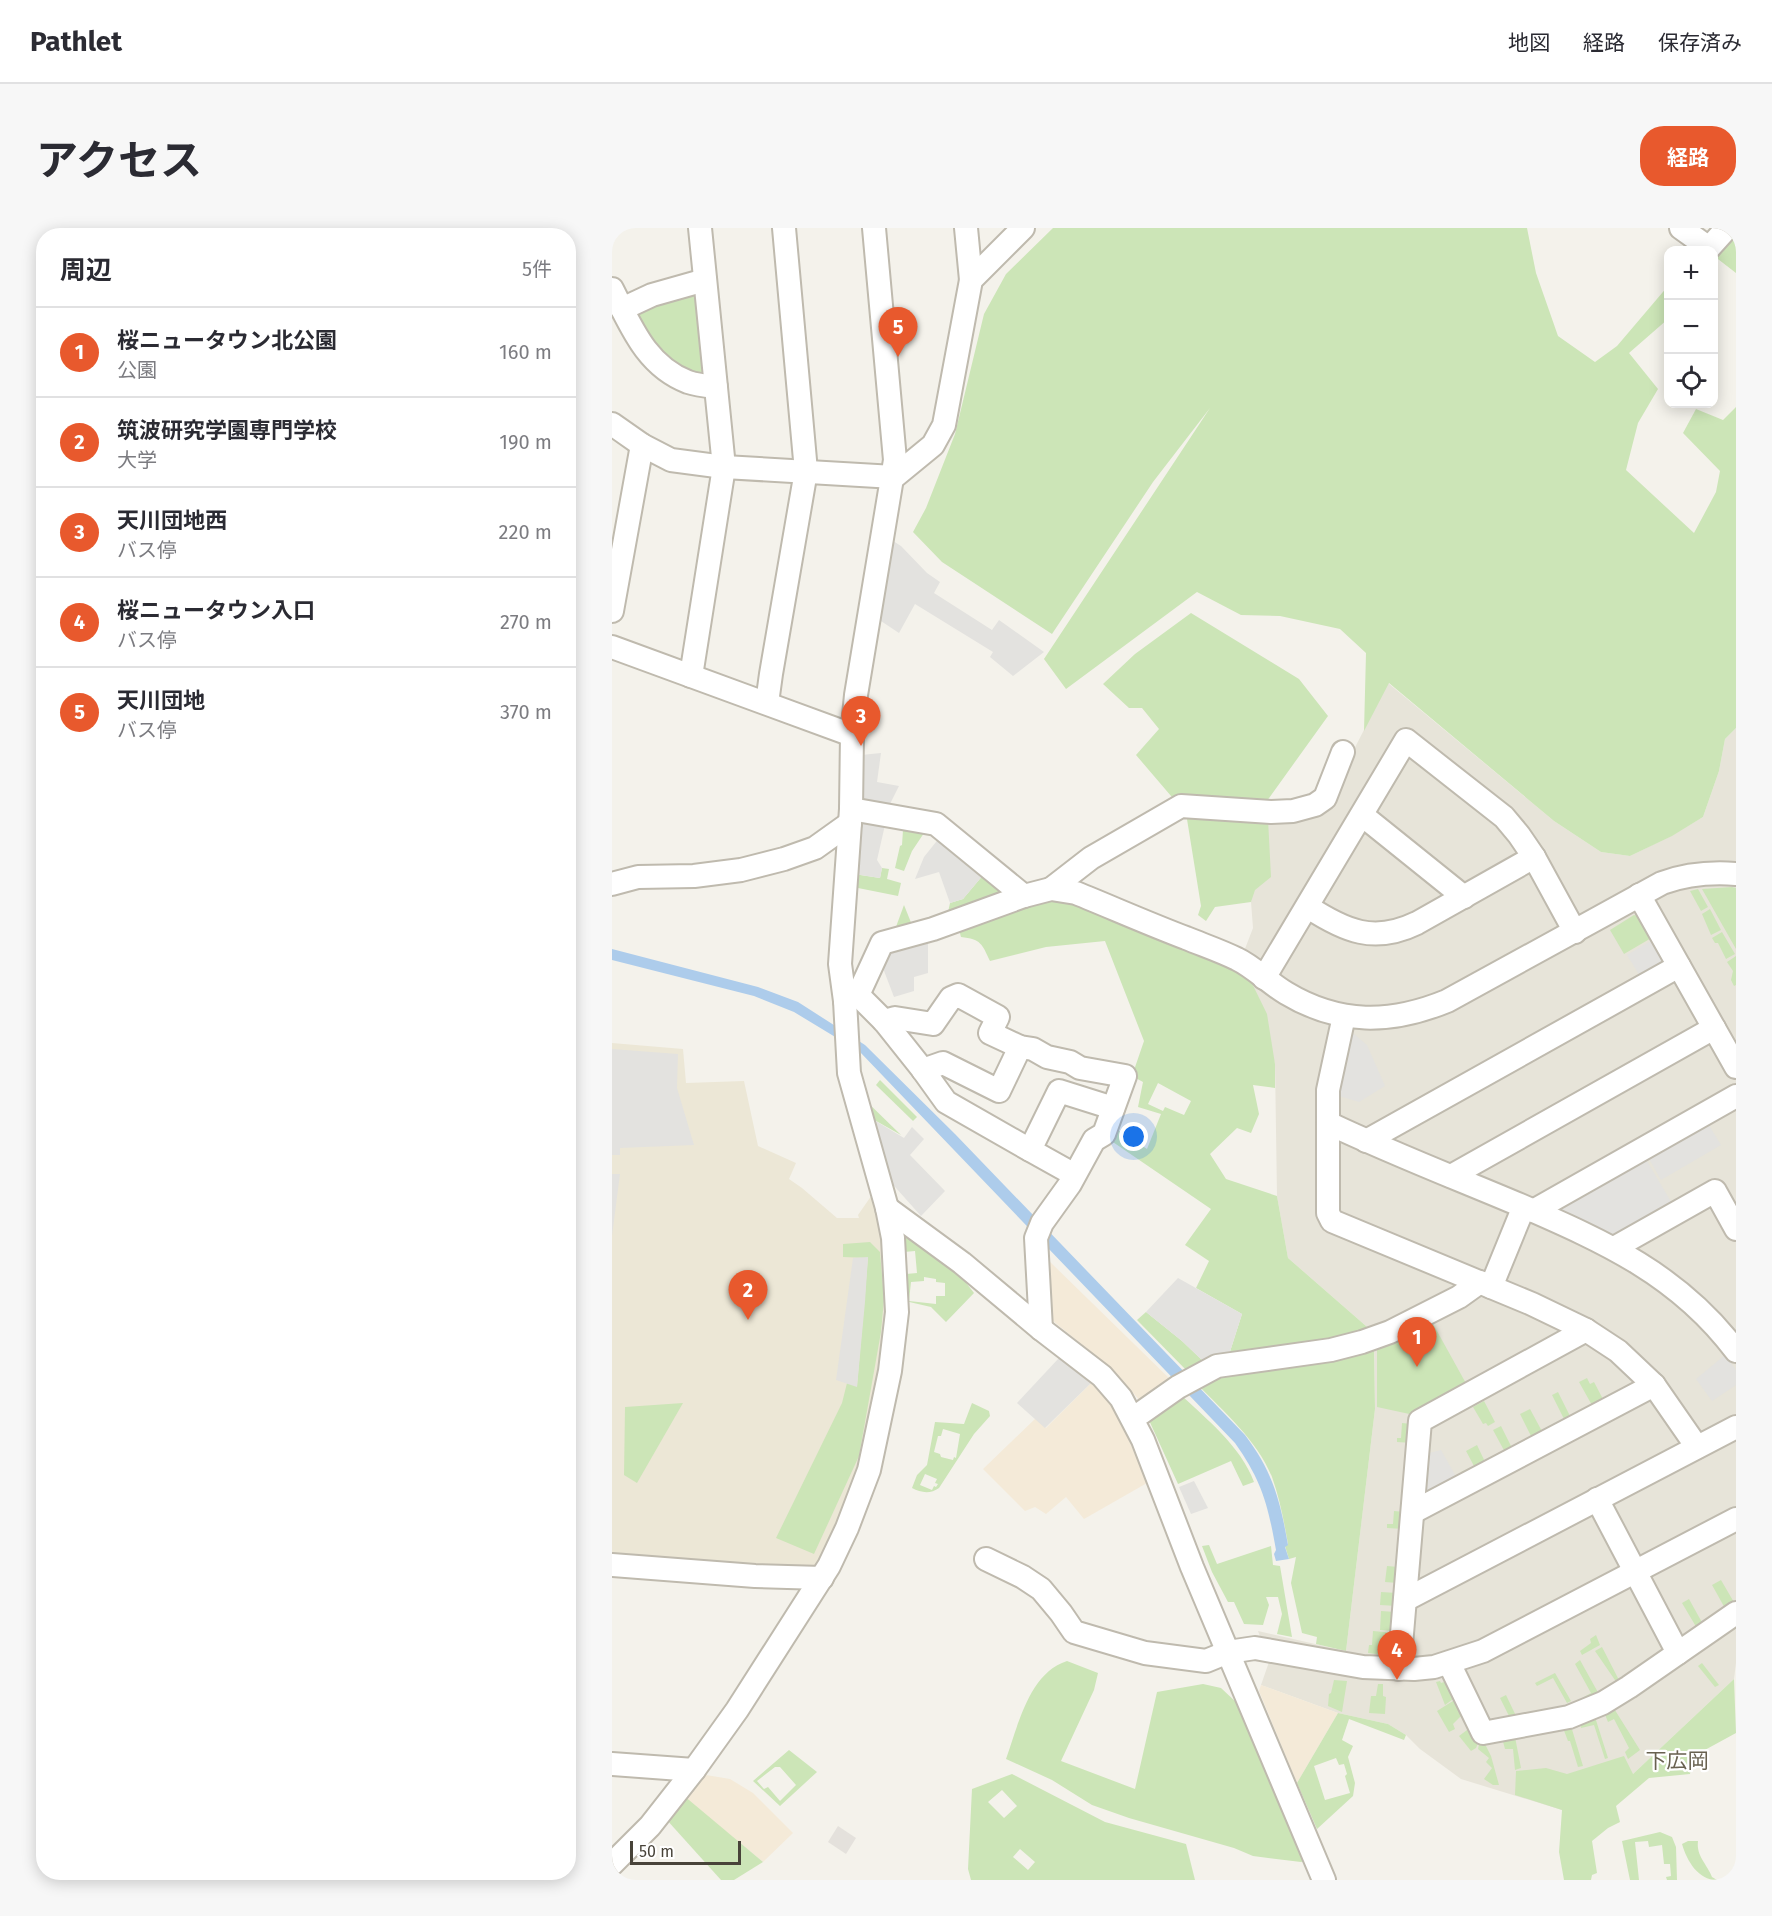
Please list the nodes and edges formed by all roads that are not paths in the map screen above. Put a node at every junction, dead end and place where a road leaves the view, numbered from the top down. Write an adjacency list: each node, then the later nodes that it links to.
1 (700, 228): 8 (street)
2 (784, 228): 16 (street)
3 (874, 228): 17 (street)
4 (966, 228): 9 (street)
5 (1023, 228): 9 (street)
6 (1681, 228): 7 (street)
7 (1727, 228)
8 (705, 280): 11 (street); 12 (street)
9 (971, 280): 17 (street)
10 (612, 289): 11 (street)
11 (622, 309): 12 (street)
12 (716, 387): 15 (street)
13 (612, 424): 14 (street)
14 (642, 445): 15 (street); 18 (street)
15 (724, 467): 16 (street); 20 (street)
16 (806, 471): 17 (street); 21 (street)
17 (894, 477): 22 (street)
18 (612, 611)
19 (612, 647): 20 (street)
20 (691, 676): 21 (street)
21 (767, 703): 22 (street)
22 (852, 735): 25 (street)
23 (1343, 752): 29 (street)
24 (1362, 815): 26 (street); 32 (street); 33 (street)
25 (850, 816): 28 (street); 31 (street); 37 (street)
26 (1534, 857): 32 (street); 34 (street)
27 (1736, 874): 30 (street)
28 (612, 884)
29 (1052, 889): 31 (street); 36 (street)
30 (1639, 894): 34 (street); 35 (street)
31 (1024, 896): 37 (street)
32 (1464, 897): 33 (street)
33 (1308, 907): 36 (street)
34 (1575, 932): 38 (street)
35 (1679, 966): 40 (street); 47 (street)
36 (1264, 978): 38 (street)
37 (851, 998): 39 (street); 51 (street)
38 (1344, 1016): 46 (street)
39 (884, 1022): 41 (street); 43 (street)
40 (1714, 1028): 42 (street); 50 (street)
41 (1020, 1047): 43 (street); 45 (street)
42 (1736, 1066)
43 (923, 1070): 48 (street)
44 (1736, 1096): 52 (street)
45 (1113, 1108): 48 (street); 49 (street)
46 (1328, 1123): 47 (street); 55 (street)
47 (1366, 1141): 50 (street)
48 (1030, 1150): 49 (street)
49 (1074, 1174): 56 (street)
50 (1451, 1176): 52 (street)
51 (887, 1208): 56 (street); 69 (street)
52 (1526, 1214): 54 (street); 55 (street)
53 (1736, 1229): 54 (street)
54 (1614, 1248): 58 (street)
55 (1486, 1285): 57 (street); 60 (street)
56 (1041, 1329): 60 (street)
57 (1586, 1330): 59 (street); 64 (street)
58 (1736, 1351)
59 (1654, 1385): 62 (street); 64 (street)
60 (1132, 1417): 72 (street)
61 (1736, 1427): 62 (street)
62 (1697, 1447): 63 (street)
63 (1597, 1499): 68 (street); 70 (street)
64 (1413, 1512): 70 (street)
65 (1736, 1520): 68 (street)
66 (986, 1559): 72 (street)
67 (612, 1565): 69 (street)
68 (1635, 1572): 73 (street); 74 (street)
69 (822, 1578): 77 (street)
70 (1405, 1600): 75 (street)
71 (1736, 1613): 73 (street)
72 (1228, 1652): 75 (street); 79 (street)
73 (1678, 1653): 74 (street)
74 (1449, 1663): 75 (street)
75 (1399, 1669)
76 (612, 1764): 77 (street)
77 (694, 1770): 78 (street)
78 (612, 1864)
79 (1324, 1880)

